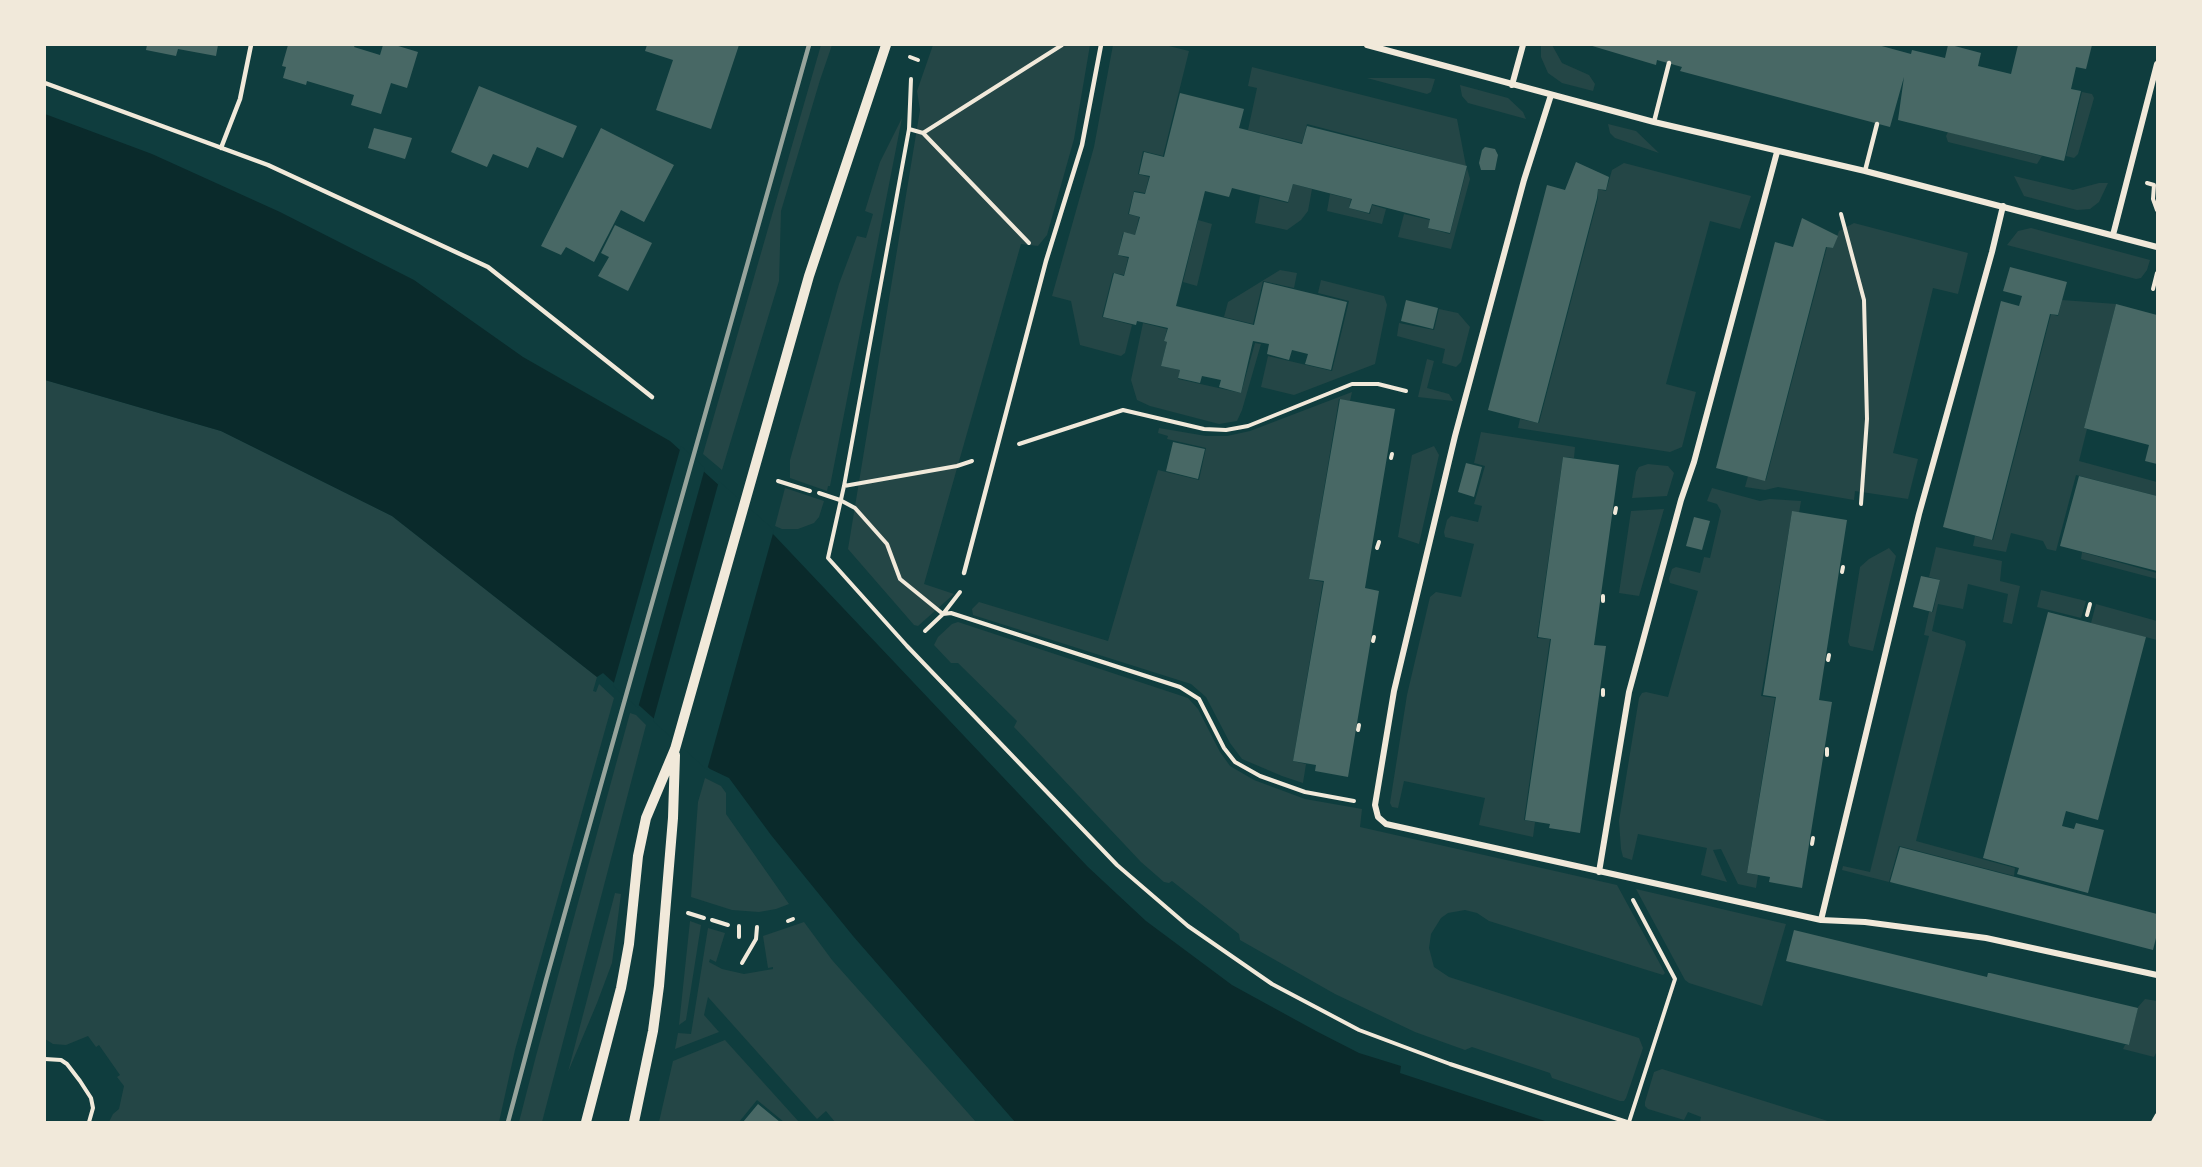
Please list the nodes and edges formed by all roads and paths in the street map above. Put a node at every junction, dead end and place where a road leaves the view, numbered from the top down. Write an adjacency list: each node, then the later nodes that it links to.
1 (251, 45): 19 (lane)
2 (886, 45): 48 (street)
3 (1062, 45): 18 (path)
4 (1101, 45): 28 (lane)
5 (1367, 45): 13 (street)
6 (1523, 45): 13 (street)
7 (910, 57): 8 (path)
8 (918, 60)
9 (1670, 63): 15 (lane)
10 (2157, 64): 26 (street)
11 (911, 79): 17 (path)
12 (45, 83): 19 (lane)
13 (1512, 84): 14 (street)
14 (1551, 95): 15 (street); 49 (street)
15 (1654, 122): 20 (street)
16 (1877, 124): 21 (lane)
17 (909, 129): 18 (path); 35 (path)
18 (923, 132): 28 (path)
19 (221, 148): 32 (lane)
20 (1777, 152): 21 (street); 50 (street)
21 (1865, 171): 23 (street)
22 (2144, 182): 24 (path)
23 (2003, 206): 26 (street); 56 (street)
24 (2157, 210)
25 (1841, 214): 39 (path)
26 (2113, 235): 27 (street)
27 (2157, 247)
28 (1047, 261): 33 (lane)
29 (2157, 273): 30 (path)
30 (2153, 289)
31 (1406, 391): 33 (path)
32 (652, 397)
33 (996, 452): 35 (path); 42 (lane)
34 (778, 481): 36 (path)
35 (843, 486): 38 (path)
36 (810, 491)
37 (819, 494): 38 (path)
38 (840, 500): 45 (path); 69 (path)
39 (1861, 504)
40 (1379, 542): 41 (path)
41 (1377, 548)
42 (964, 573)
43 (959, 595): 45 (path)
44 (2090, 603): 46 (path)
45 (943, 614): 47 (path); 49 (path)
46 (2087, 615)
47 (925, 631)
48 (675, 749): 67 (street); 68 (street)
49 (1375, 805): 50 (street)
50 (1599, 872): 51 (street)
51 (1620, 876): 56 (street); 69 (path)
52 (693, 914): 53 (path)
53 (704, 918)
54 (793, 919): 57 (path)
55 (712, 920): 58 (path)
56 (1821, 920): 63 (street)
57 (788, 921)
58 (728, 925)
59 (740, 926): 61 (path)
60 (757, 927): 62 (path)
61 (739, 937)
62 (742, 963)
63 (2157, 975)
64 (45, 1059): 66 (path)
65 (2157, 1115): 70 (path)
66 (89, 1122)
67 (586, 1122)
68 (634, 1122)
69 (1628, 1122)
70 (2153, 1122)

